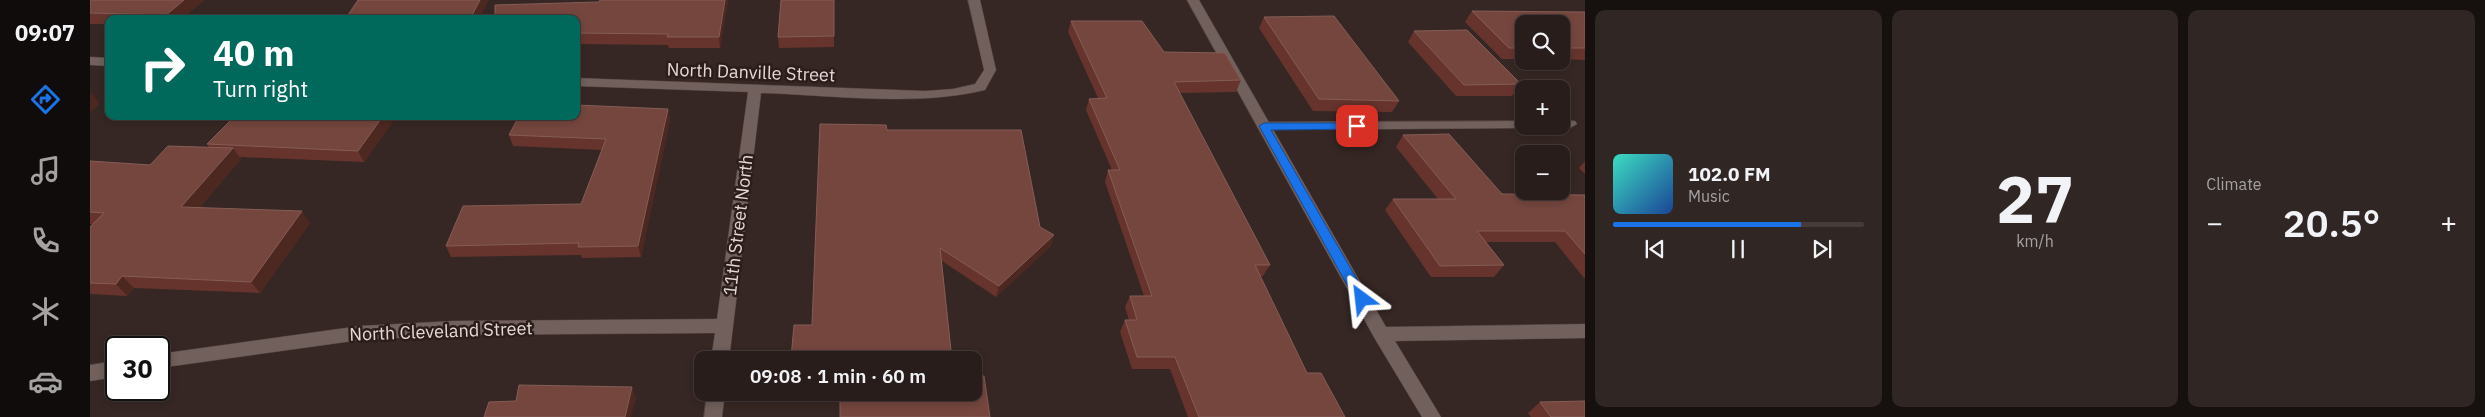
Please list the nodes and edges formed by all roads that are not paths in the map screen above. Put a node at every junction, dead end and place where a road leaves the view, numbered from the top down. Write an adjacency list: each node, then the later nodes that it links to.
1 (974, 0): 6 (street, North Danville Street)
2 (1192, 0): 8 (street)
3 (90, 61): 4 (street)
4 (105, 62)
5 (580, 82): 6 (street, North Danville Street)
6 (755, 90): 9 (street, 11th Street North)
7 (1515, 124): 8 (street)
8 (1264, 126): 11 (street)
9 (724, 326): 12 (street, 11th Street North); 13 (street, North Cleveland Street)
10 (1585, 331): 11 (street)
11 (1381, 334): 18 (street)
12 (721, 351)
13 (170, 359)
14 (105, 370): 15 (street)
15 (90, 373)
16 (715, 401): 17 (street)
17 (713, 417)
18 (1432, 417)

